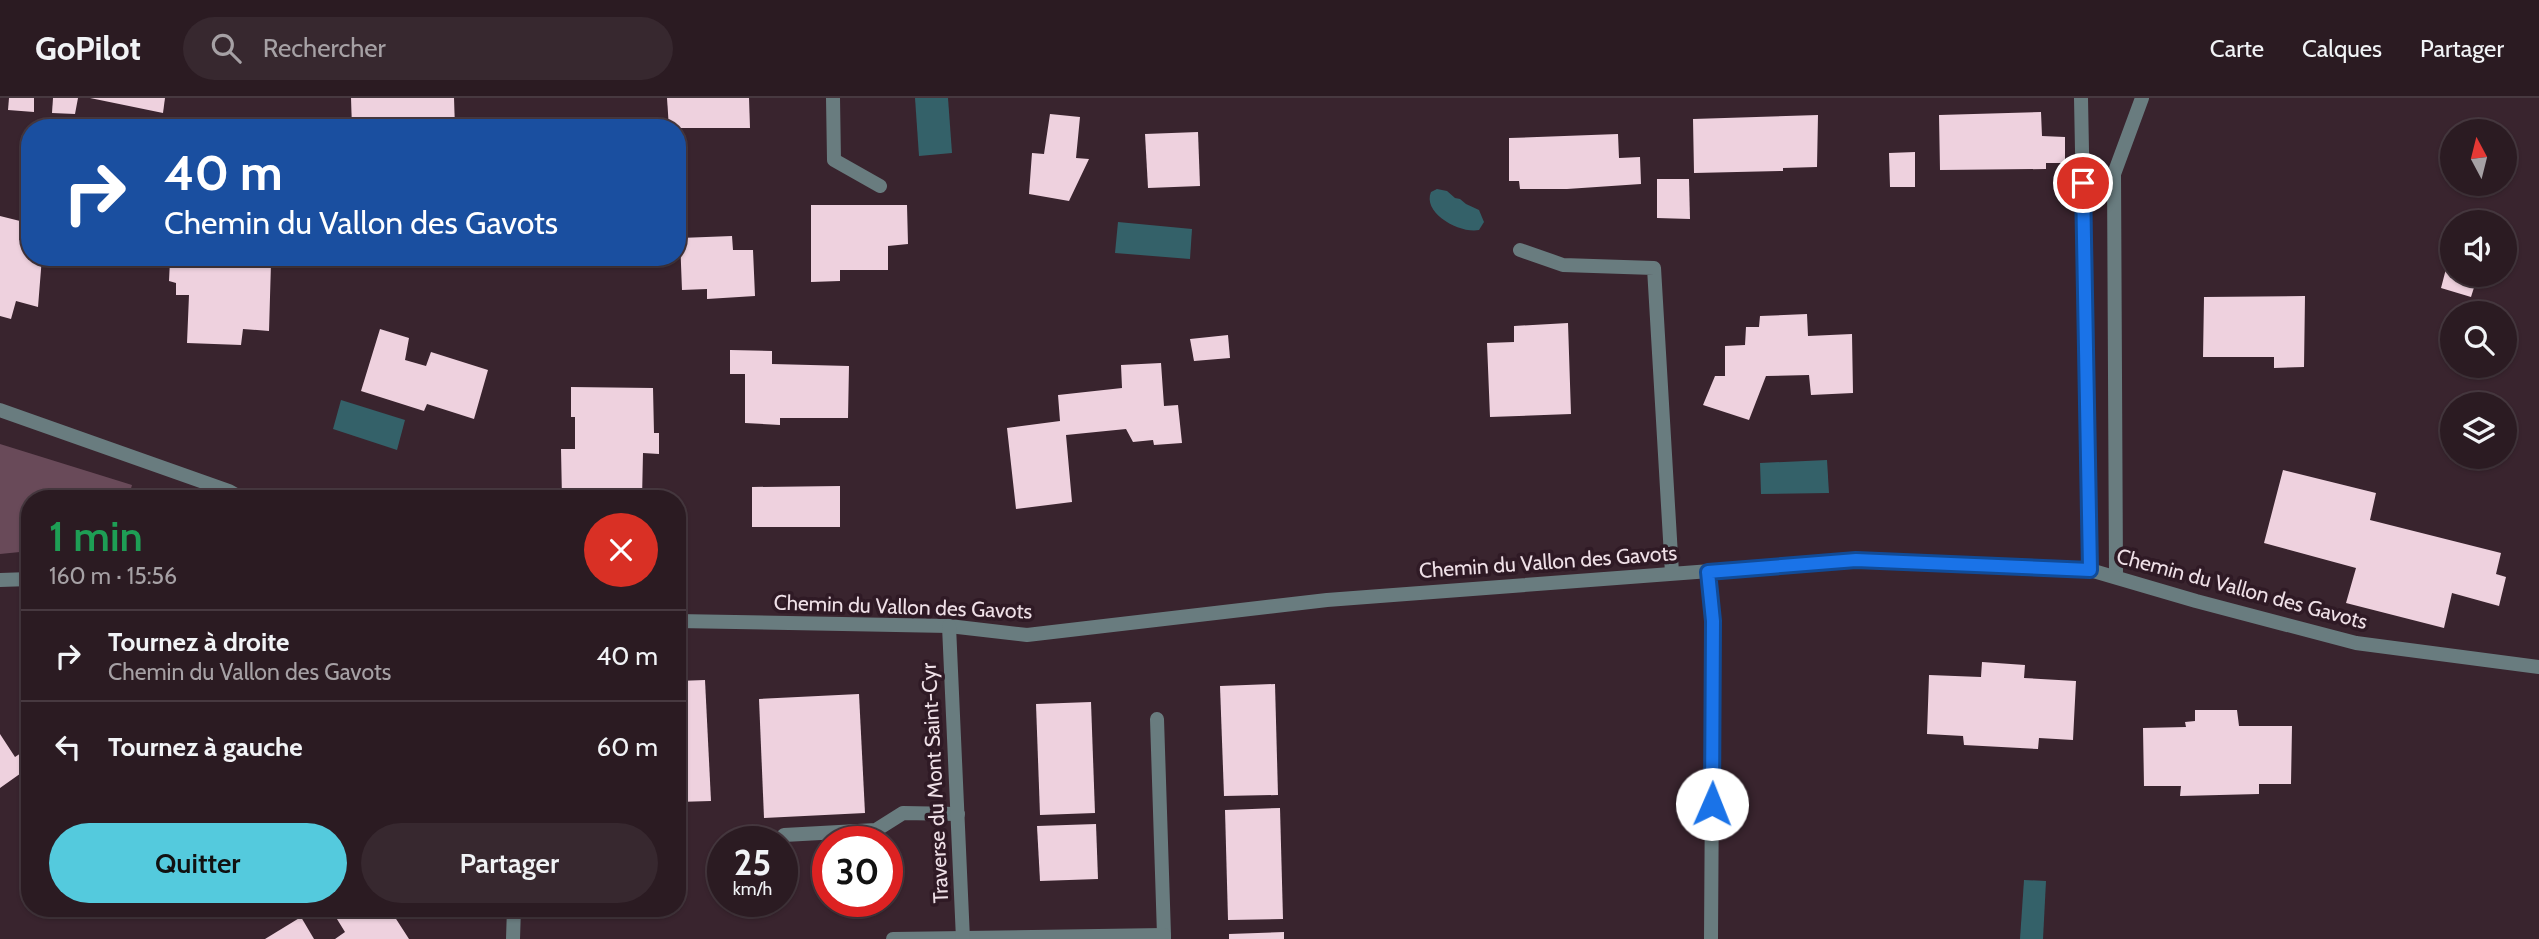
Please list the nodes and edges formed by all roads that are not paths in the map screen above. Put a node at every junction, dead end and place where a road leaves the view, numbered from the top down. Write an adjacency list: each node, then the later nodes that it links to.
1 (833, 98): 4 (street)
2 (2081, 98): 8 (street)
3 (2142, 98): 11 (street)
4 (880, 187)
5 (1520, 250): 10 (street)
6 (0, 410): 7 (street)
7 (226, 490)
8 (2090, 570): 9 (street, Chemin du Vallon des Gavots); 11 (street, Chemin du Vallon des Gavots)
9 (1708, 572): 10 (street, Chemin du Vallon des Gavots); 25 (street)
10 (1672, 573): 15 (street, Chemin du Vallon des Gavots)
11 (2116, 577): 16 (street, Chemin du Vallon des Gavots)
12 (21, 579): 13 (street)
13 (0, 580)
14 (686, 621): 15 (street, Chemin du Vallon des Gavots)
15 (949, 626): 18 (street, Traverse du Mont Saint-Cyr)
16 (2539, 667)
17 (1157, 719): 21 (street)
18 (958, 814): 19 (street); 22 (street, Traverse du Mont Saint-Cyr)
19 (798, 834)
20 (514, 917): 23 (street)
21 (1164, 937): 22 (street)
22 (963, 938): 24 (street)
23 (513, 939)
24 (893, 939)
25 (1711, 939)

